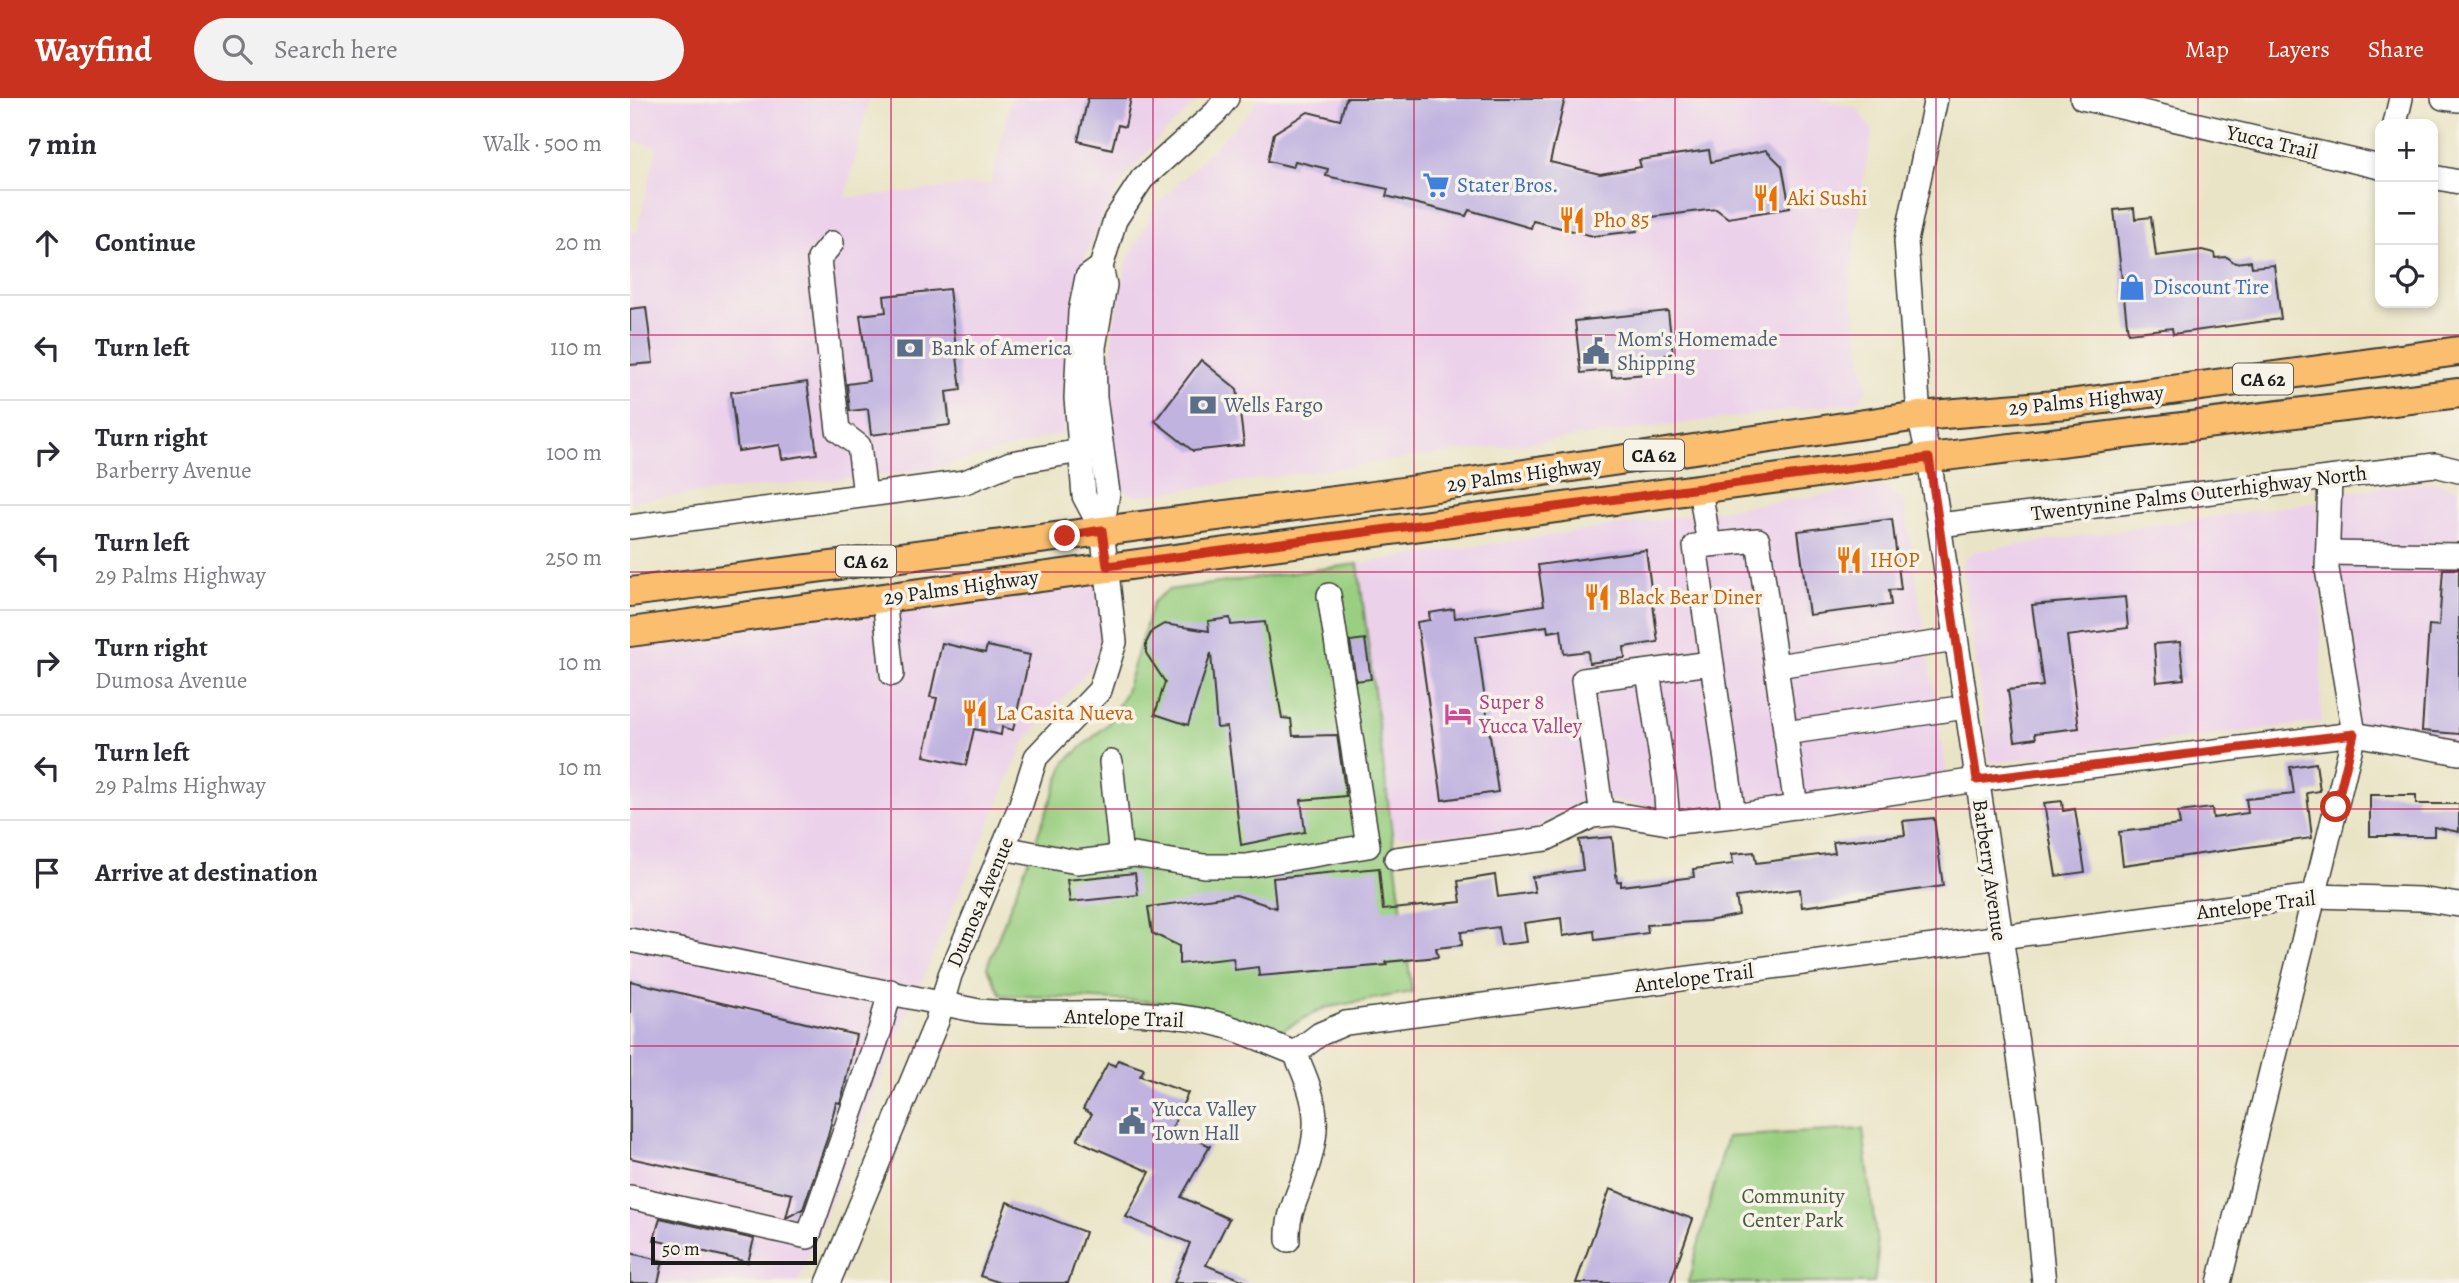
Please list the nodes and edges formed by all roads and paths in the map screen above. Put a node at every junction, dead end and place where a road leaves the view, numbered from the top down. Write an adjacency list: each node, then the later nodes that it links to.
1 (1227, 98): 12 (street, Dumosa Avenue)
2 (1936, 98): 15 (street, Barberry Avenue)
3 (2082, 98): 8 (street, Yucca Trail)
4 (2401, 98): 7 (street)
5 (2443, 98): 6 (street)
6 (2459, 100)
7 (2396, 119)
8 (2375, 166)
9 (2438, 178): 10 (street)
10 (2459, 182)
11 (832, 243): 21 (street)
12 (1101, 267): 16 (street, Dumosa Avenue); 24 (street, Dumosa Avenue)
13 (2459, 351): 15 (main road, 29 Palms Highway / CA 62)
14 (2459, 393): 17 (main road, 29 Palms Highway / CA 62)
15 (1919, 416): 17 (street, Barberry Avenue); 24 (main road, 29 Palms Highway / CA 62)
16 (1080, 451): 21 (street); 24 (street, Dumosa Avenue)
17 (1929, 458): 20 (main road, 29 Palms Highway / CA 62); 22 (street, Barberry Avenue)
18 (2459, 471): 19 (street, Twentynine Palms Outerhighway North)
19 (2330, 479): 22 (street, Twentynine Palms Outerhighway North); 26 (street)
20 (1700, 489): 25 (street); 28 (main road, 29 Palms Highway / CA 62)
21 (866, 495): 23 (street)
22 (1939, 524): 33 (street, Barberry Avenue)
23 (630, 527)
24 (1102, 530): 28 (street, Dumosa Avenue); 29 (main road, 29 Palms Highway / CA 62)
25 (1709, 545): 34 (street); 35 (street)
26 (2328, 553): 27 (street); 40 (street)
27 (2459, 555)
28 (1107, 566): 31 (main road, 29 Palms Highway / CA 62); 48 (street, Dumosa Avenue)
29 (630, 592)
30 (1329, 595): 49 (street)
31 (884, 598): 32 (main road, 29 Palms Highway / CA 62); 37 (street)
32 (630, 632)
33 (1956, 640): 35 (street); 38 (street, Barberry Avenue)
34 (1711, 663): 36 (street); 46 (street)
35 (1776, 666): 39 (street)
36 (1648, 672): 45 (street); 47 (street)
37 (892, 674)
38 (1966, 707): 39 (street); 43 (street, Barberry Avenue)
39 (1785, 733): 44 (street)
40 (2354, 734): 41 (street); 43 (street); 51 (street)
41 (2459, 753)
42 (1111, 762): 49 (street)
43 (1977, 780): 44 (street); 53 (street, Barberry Avenue)
44 (1796, 807): 46 (street)
45 (1602, 815): 47 (street); 50 (street)
46 (1734, 816): 47 (street)
47 (1668, 823)
48 (1003, 848): 49 (street); 56 (street, Dumosa Avenue)
49 (1121, 857)
50 (1396, 859)
51 (2314, 897): 52 (street, Antelope Trail); 53 (street, Antelope Trail); 62 (street)
52 (2459, 905)
53 (2000, 939): 57 (street, Antelope Trail); 61 (street, Barberry Avenue)
54 (630, 940): 55 (street, Antelope Trail)
55 (890, 991): 56 (street, Antelope Trail); 58 (street)
56 (942, 1002): 57 (street, Antelope Trail); 60 (street, Dumosa Avenue)
57 (1296, 1053): 59 (street)
58 (630, 1197)
59 (1288, 1240)
60 (828, 1283)
61 (2043, 1283)
62 (2219, 1283)

